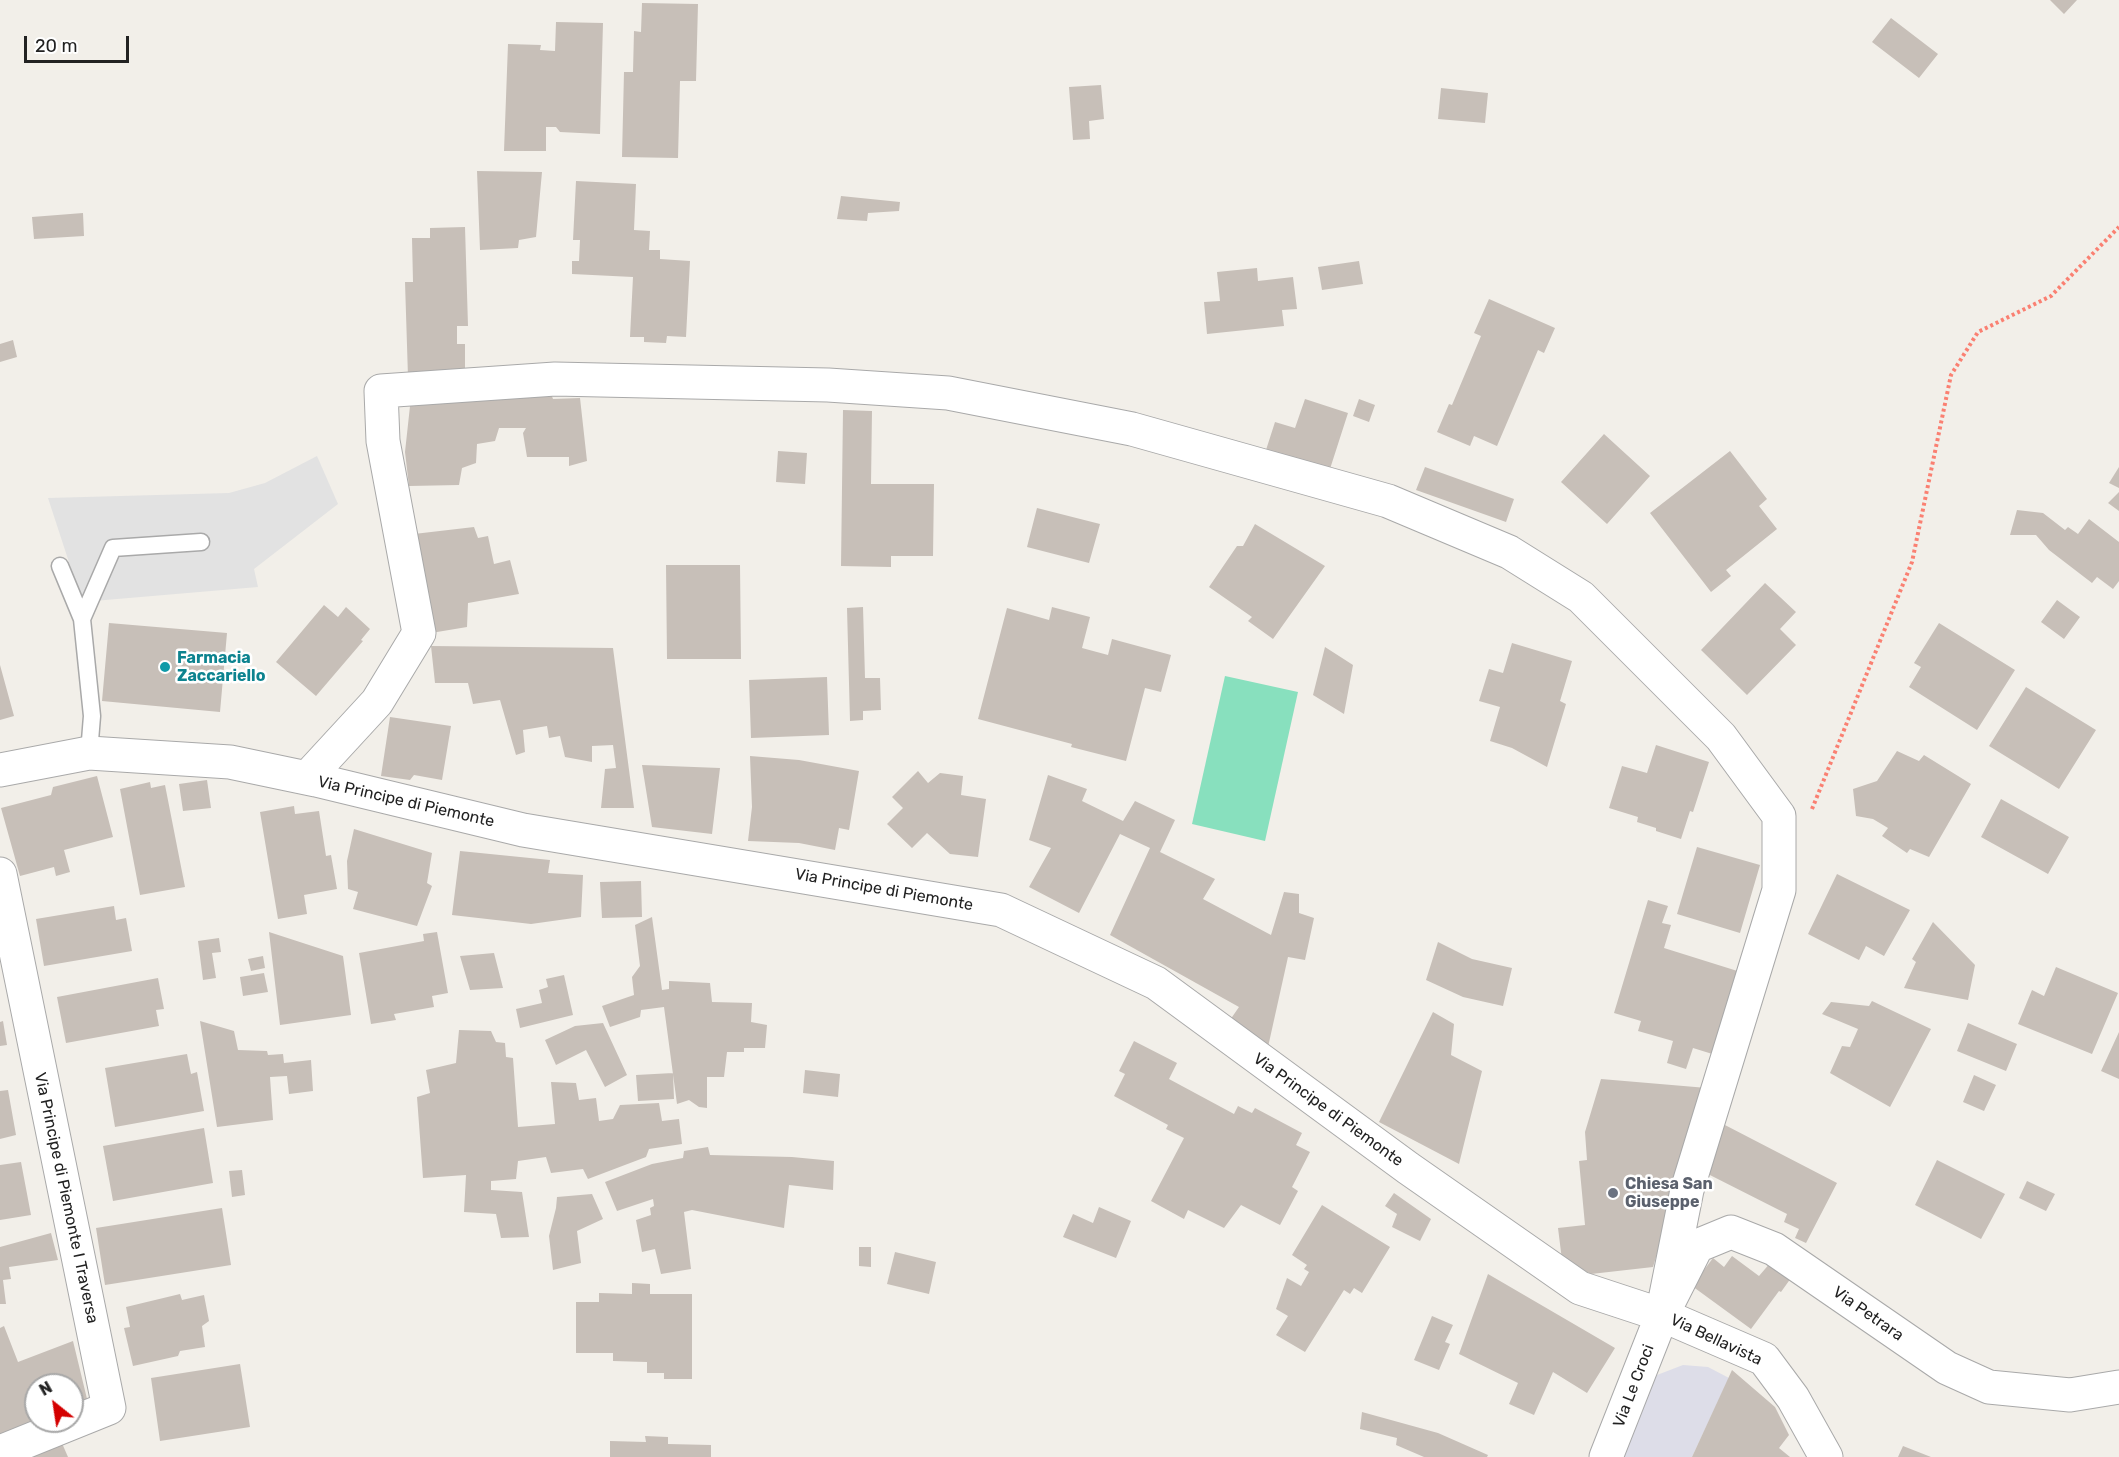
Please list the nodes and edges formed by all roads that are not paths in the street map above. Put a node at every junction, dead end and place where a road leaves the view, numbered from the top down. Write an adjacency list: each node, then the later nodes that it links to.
1 (201, 542): 3 (lane)
2 (60, 566): 3 (lane)
3 (82, 619): 4 (lane)
4 (90, 753): 5 (street, Via Principe di Piemonte); 6 (street, Via Principe di Piemonte)
5 (0, 770)
6 (307, 778): 8 (street, Via Principe di Piemonte); 8 (street)
7 (0, 874): 10 (street, Via Principe di Piemonte I Traversa)
8 (1662, 1315): 9 (street, Via Petrara); 11 (street, Via Le Croci); 12 (street, Via Bellavista)
9 (2119, 1387)
10 (0, 1452)
11 (1606, 1457)
12 (1826, 1457)

